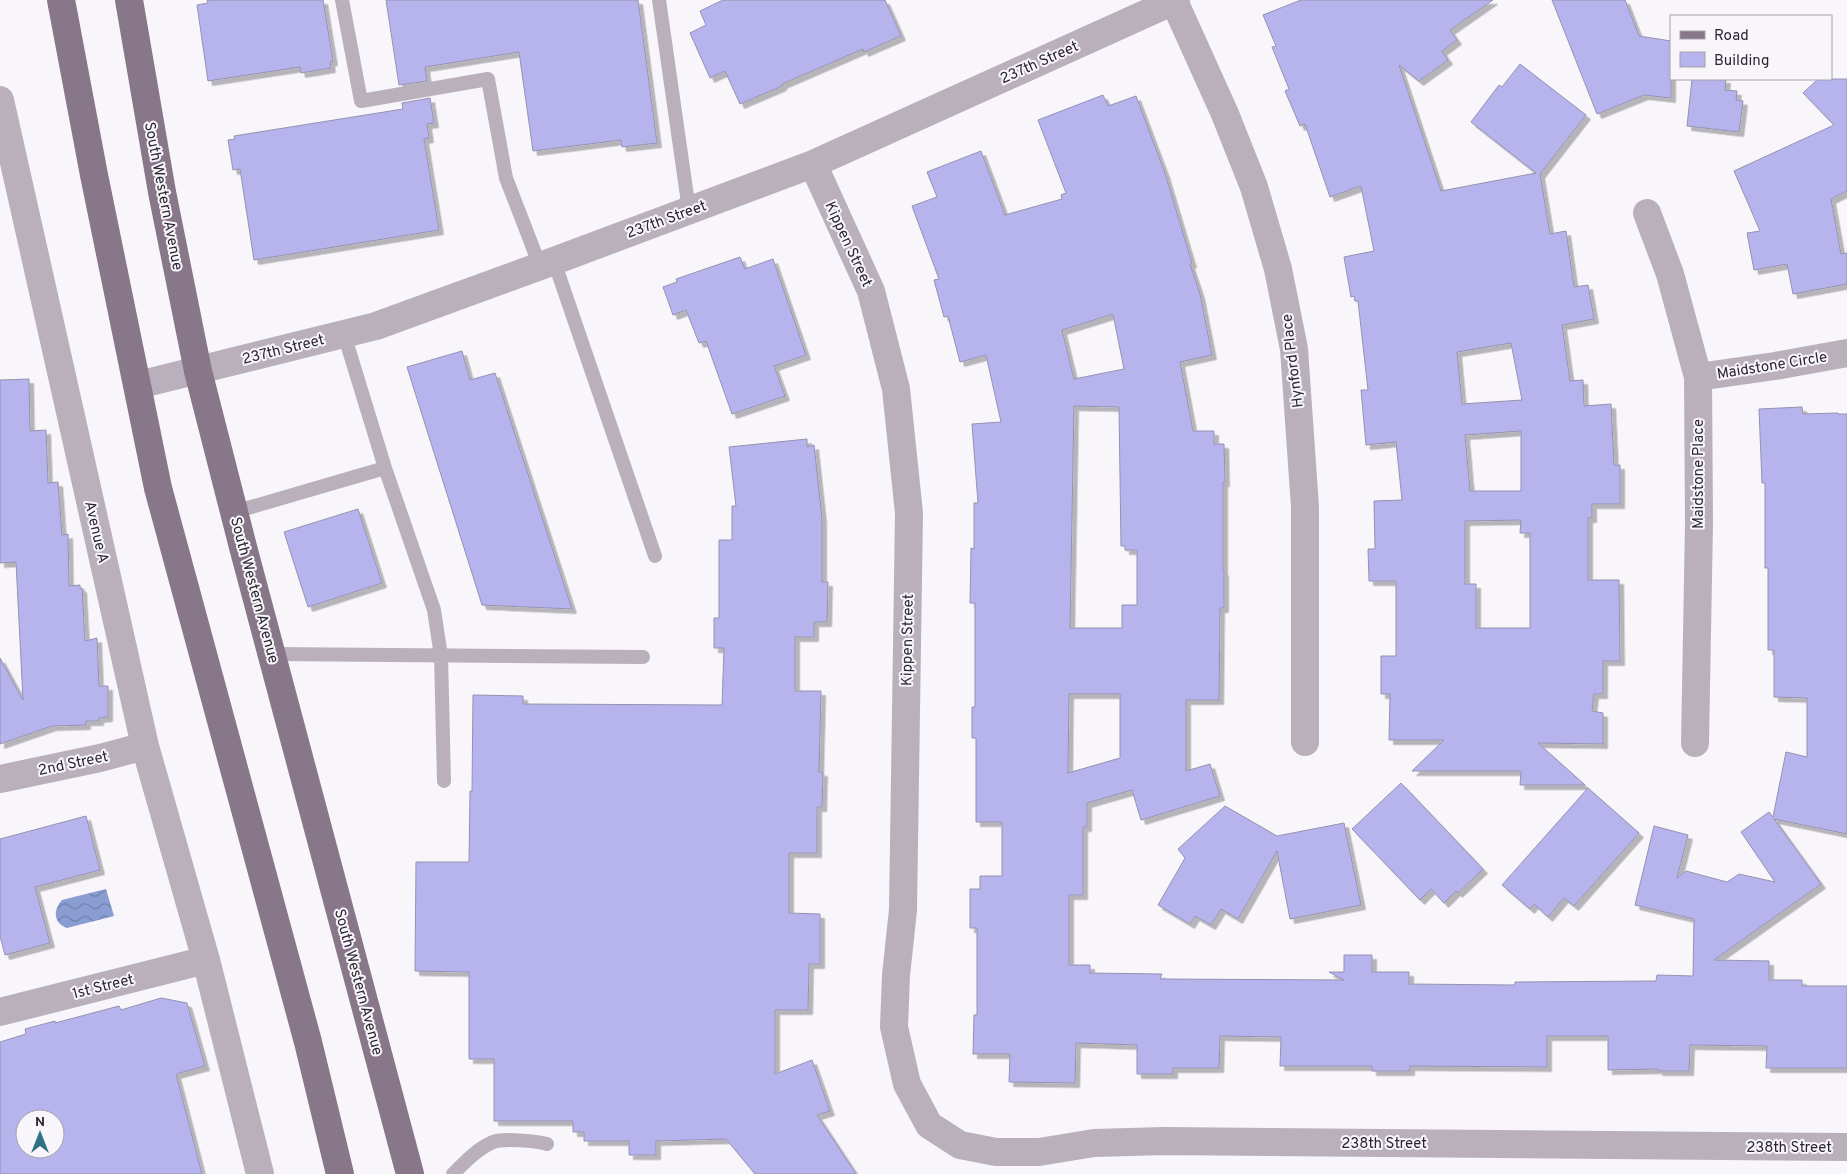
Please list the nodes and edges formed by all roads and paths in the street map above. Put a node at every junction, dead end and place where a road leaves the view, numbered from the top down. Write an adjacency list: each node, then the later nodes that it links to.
1 (61, 0): 15 (main road)
2 (129, 0): 13 (main road, South Western Avenue)
3 (342, 0): 10 (lane)
4 (659, 0): 8 (lane)
5 (1175, 0): 7 (street, 237th Street); 22 (street, Hynford Place)
6 (0, 100): 24 (street, Avenue A)
7 (813, 164): 8 (street, 237th Street); 29 (street, Kippen Street)
8 (689, 210): 10 (street, 237th Street)
9 (1647, 213): 14 (street, Maidstone Place)
10 (547, 263): 11 (street, 237th Street); 18 (lane)
11 (344, 334): 13 (street, 237th Street); 16 (lane)
12 (1847, 352): 14 (street, Maidstone Circle)
13 (198, 371): 15 (street, 237th Street); 17 (main road, South Western Avenue)
14 (1698, 377): 23 (street, Maidstone Place)
15 (138, 385): 33 (main road)
16 (385, 468): 17 (lane); 20 (lane)
17 (234, 512): 19 (main road, South Western Avenue)
18 (655, 556)
19 (271, 654): 20 (lane); 34 (main road, South Western Avenue)
20 (441, 656): 21 (lane); 26 (lane)
21 (644, 657)
22 (1305, 742)
23 (1695, 743)
24 (145, 746): 25 (street, 2nd Street); 27 (street, Avenue A)
25 (0, 779)
26 (444, 781)
27 (206, 960): 28 (street, 1st Street); 32 (street, Avenue A)
28 (0, 1012)
29 (930, 1125): 31 (street, 238th Street)
30 (548, 1144): 35 (lane)
31 (1847, 1147)
32 (260, 1174)
33 (340, 1174)
34 (410, 1174)
35 (453, 1174)

